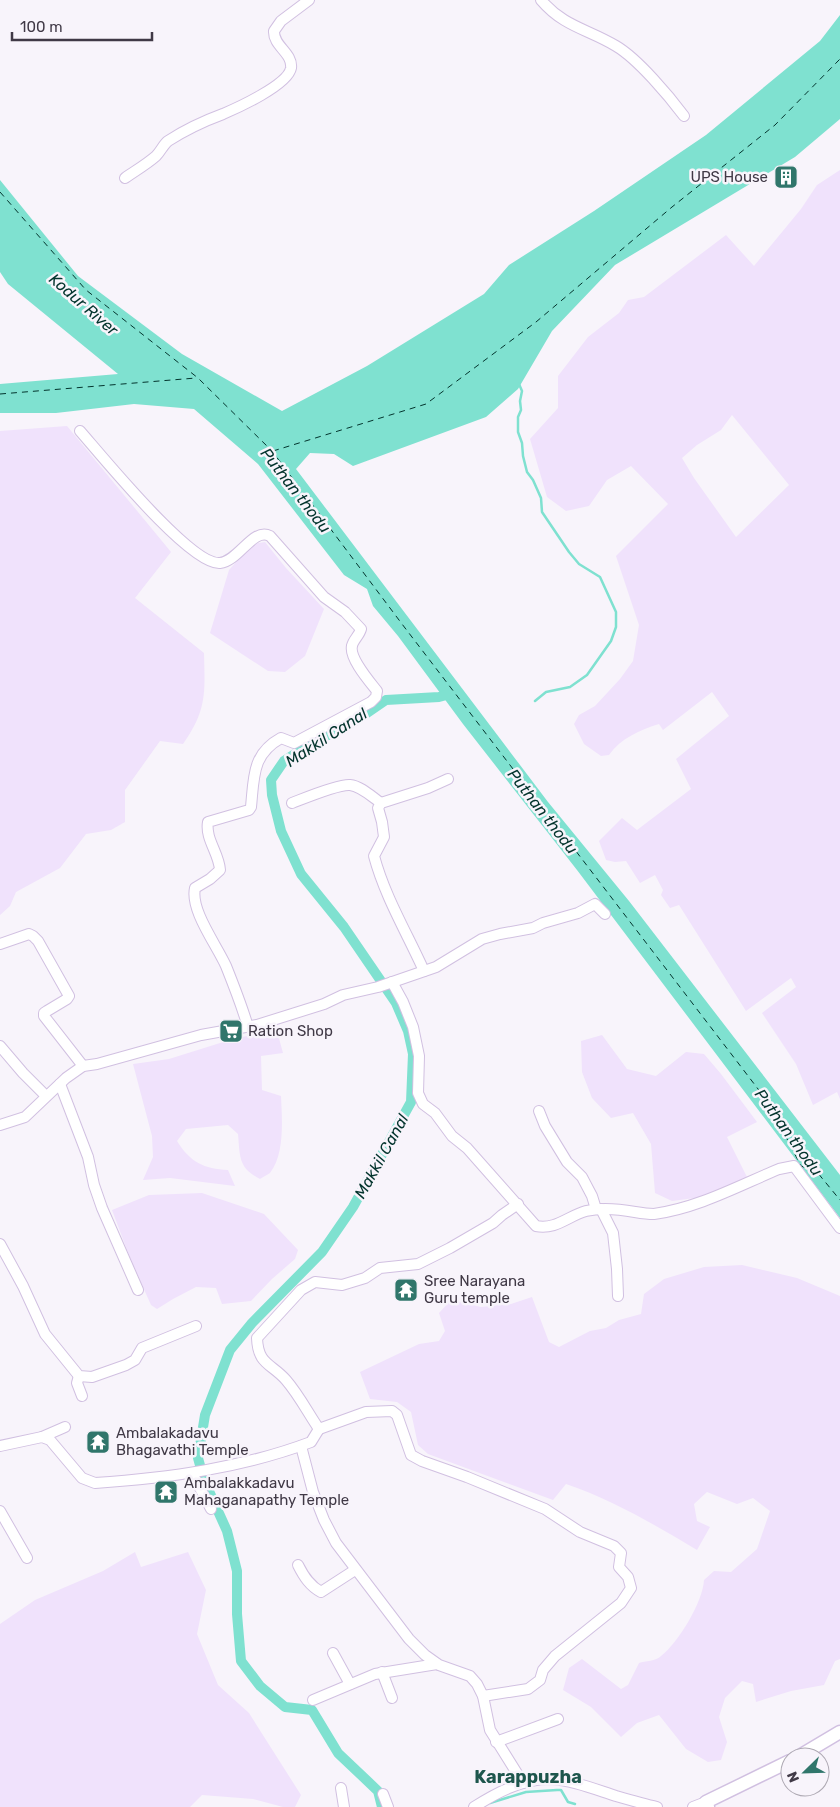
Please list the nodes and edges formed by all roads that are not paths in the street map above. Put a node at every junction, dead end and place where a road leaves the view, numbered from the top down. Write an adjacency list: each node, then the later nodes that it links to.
1 (309, 0): 4 (street)
2 (540, 0): 3 (street)
3 (684, 116)
4 (125, 178)
5 (80, 431): 13 (street)
6 (448, 779): 8 (street)
7 (292, 802): 8 (street)
8 (381, 803): 11 (street)
9 (606, 914): 11 (street)
10 (0, 944): 15 (street)
11 (424, 971): 12 (street)
12 (390, 983): 13 (street); 20 (street)
13 (248, 1027): 15 (street)
14 (0, 1046): 17 (street)
15 (83, 1066): 16 (street)
16 (60, 1084): 17 (street); 24 (street)
17 (46, 1096): 19 (street)
18 (539, 1111): 21 (street)
19 (0, 1125)
20 (518, 1204): 21 (street); 30 (street)
21 (598, 1209): 22 (street); 25 (street)
22 (840, 1228)
23 (0, 1244): 27 (street)
24 (138, 1290)
25 (618, 1296)
26 (196, 1326): 27 (street)
27 (79, 1376): 28 (street)
28 (82, 1396)
29 (65, 1427): 31 (street)
30 (319, 1429): 33 (street); 44 (street)
31 (42, 1436): 32 (street); 34 (street)
32 (0, 1446)
33 (301, 1446): 34 (street); 39 (street)
34 (193, 1473): 35 (street)
35 (211, 1509)
36 (0, 1511): 37 (street)
37 (27, 1558)
38 (298, 1566): 39 (street)
39 (355, 1570): 41 (street)
40 (333, 1653): 43 (street)
41 (437, 1664): 42 (street); 44 (street)
42 (382, 1672): 43 (street); 45 (street)
43 (350, 1684): 46 (street)
44 (483, 1696): 49 (street)
45 (392, 1698)
46 (313, 1700)
47 (558, 1719): 49 (street)
48 (840, 1732): 50 (street)
49 (496, 1742): 52 (street)
50 (815, 1747)
51 (780, 1767): 56 (street)
52 (523, 1784): 55 (street); 60 (street)
53 (341, 1788): 57 (street)
54 (383, 1794): 58 (street)
55 (485, 1804): 59 (street)
56 (707, 1804): 61 (street)
57 (344, 1807)
58 (388, 1807)
59 (474, 1807)
60 (658, 1807)
61 (693, 1807)

